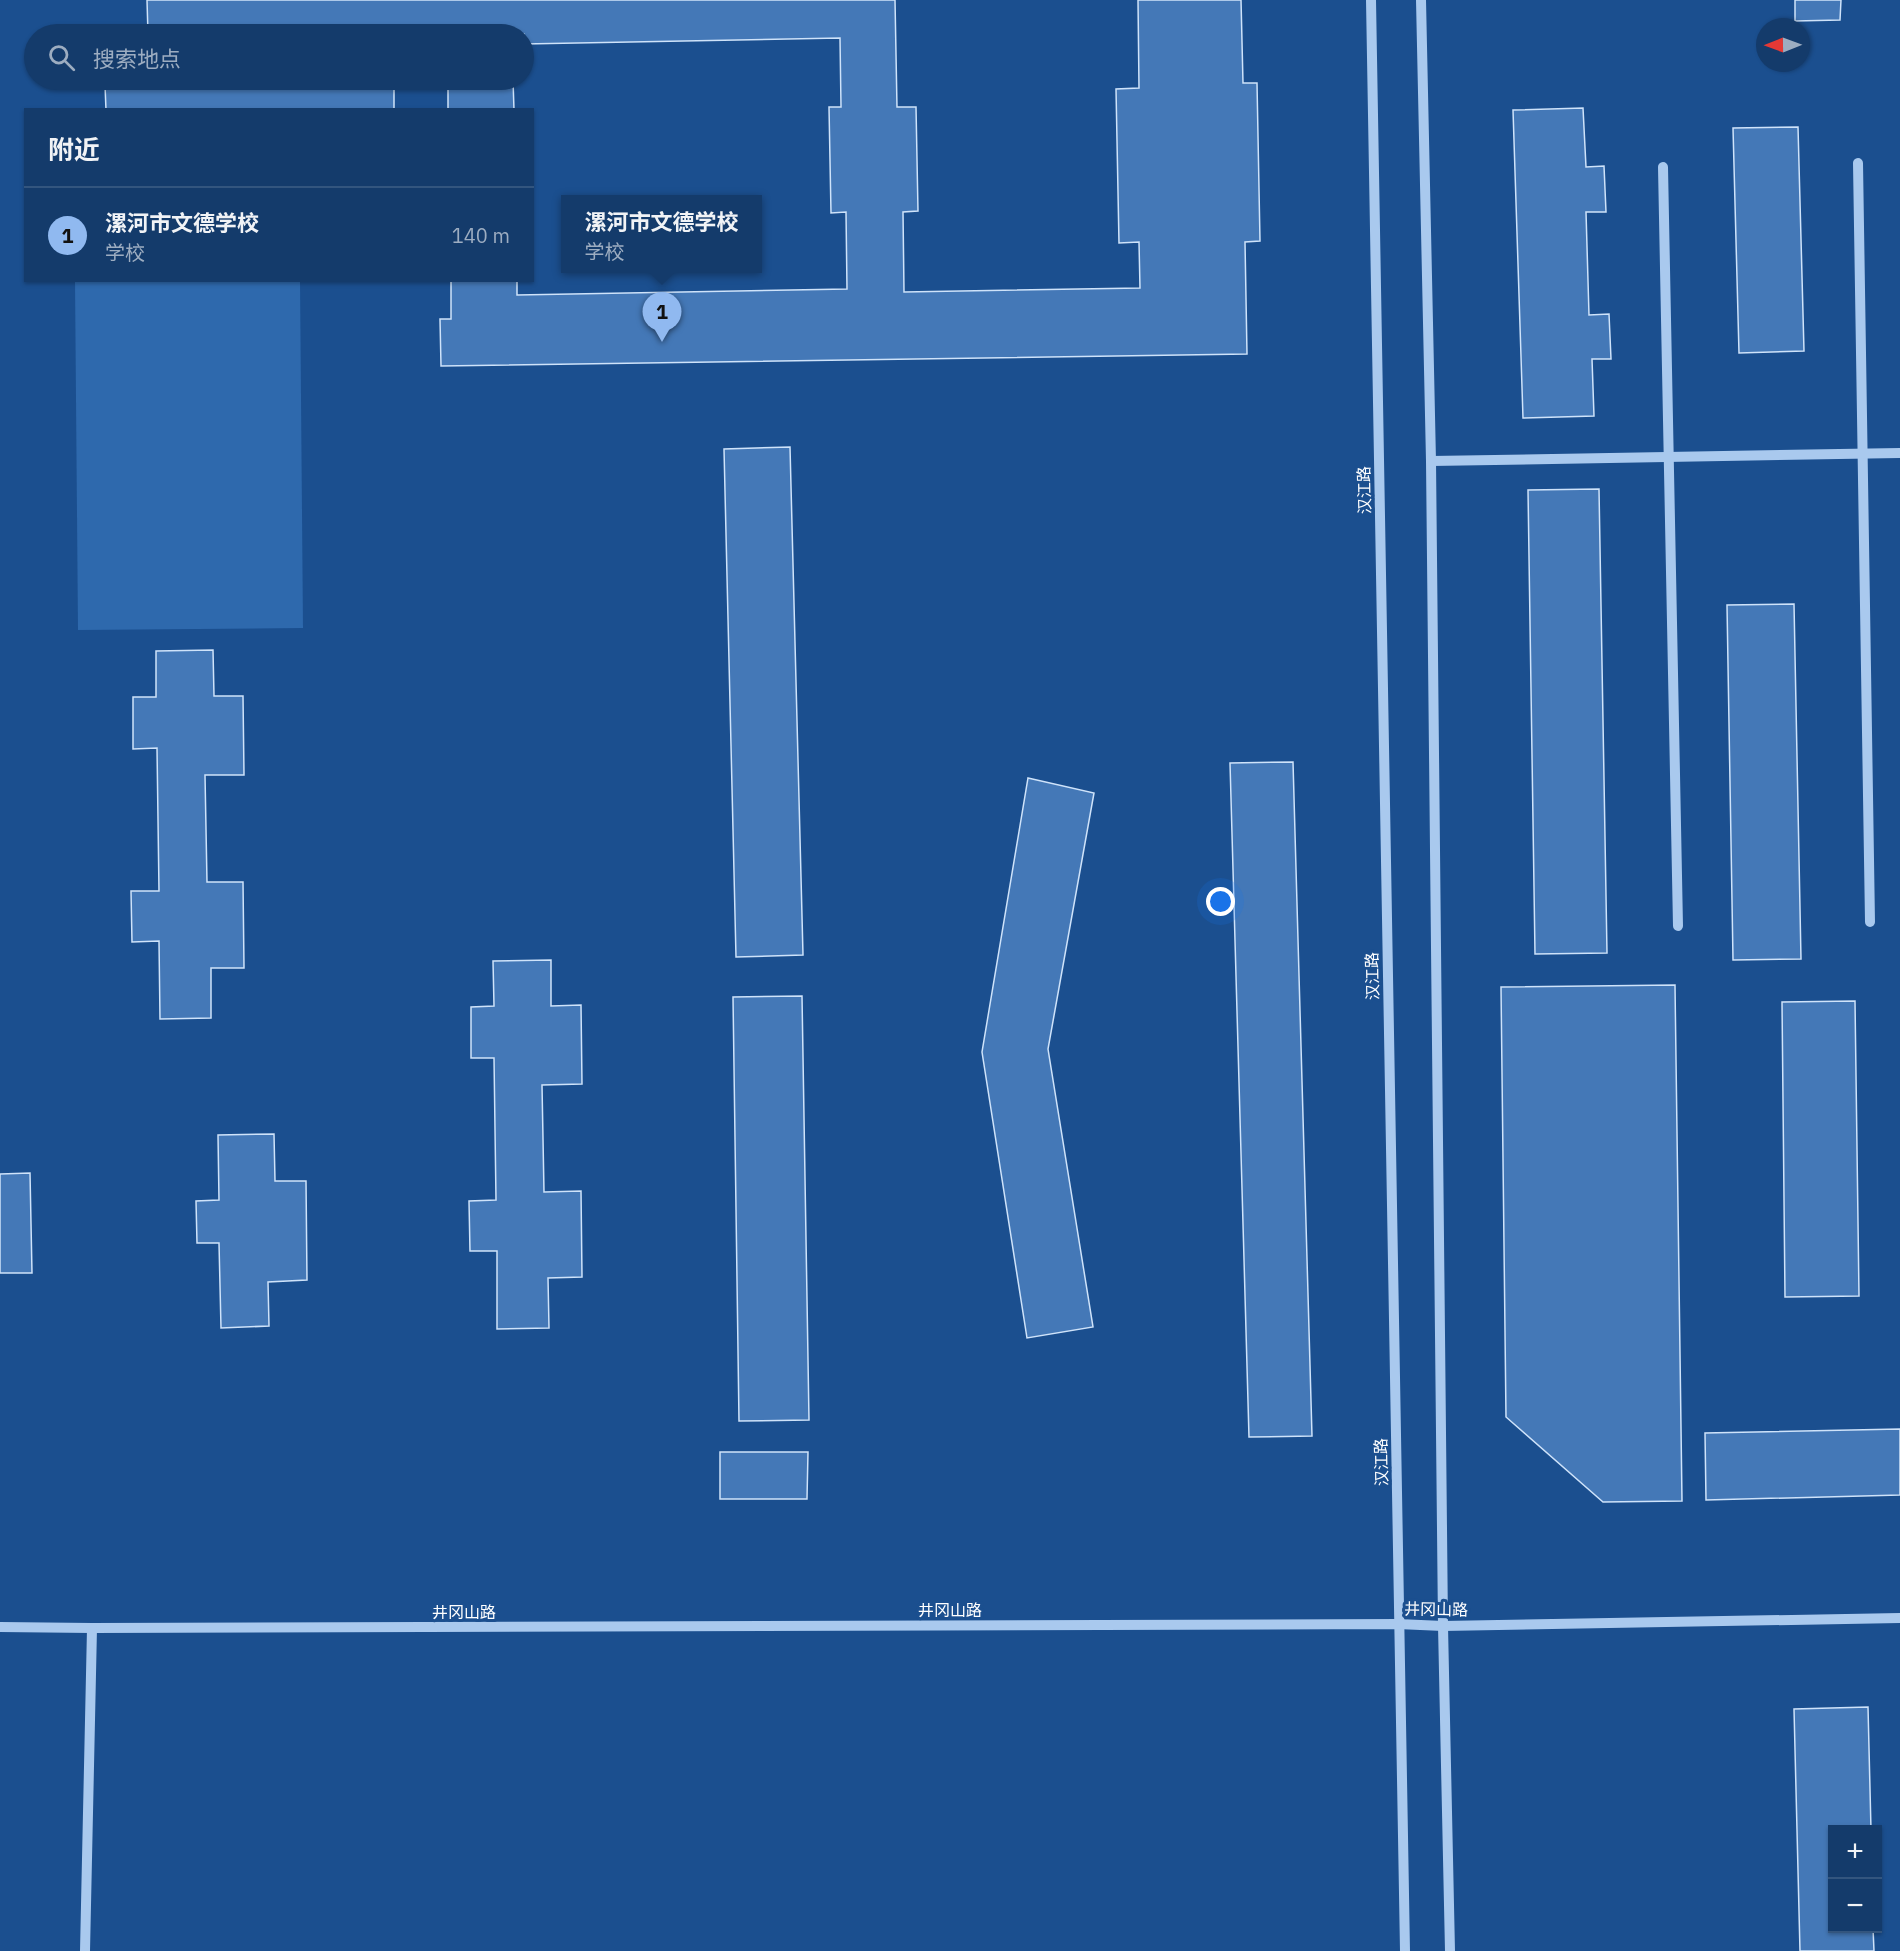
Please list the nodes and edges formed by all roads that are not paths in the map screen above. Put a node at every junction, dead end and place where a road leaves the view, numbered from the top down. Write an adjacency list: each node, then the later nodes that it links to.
1 (1371, 0): 12 (street, 汉江路)
2 (1421, 0): 8 (street)
3 (1858, 163): 6 (street)
4 (1663, 167): 7 (street)
5 (1900, 453): 6 (street)
6 (1863, 454): 7 (street); 9 (street)
7 (1668, 458): 8 (street); 10 (street)
8 (1431, 461): 13 (street)
9 (1870, 922)
10 (1678, 926)
11 (1900, 1618): 13 (street, 井冈山路)
12 (1398, 1624): 13 (street, 井冈山路); 15 (street, 井冈山路); 17 (street, 汉江路)
13 (1443, 1626): 18 (street)
14 (0, 1627): 15 (street, 井冈山路)
15 (92, 1628): 16 (street)
16 (85, 1951)
17 (1405, 1951)
18 (1450, 1951)

